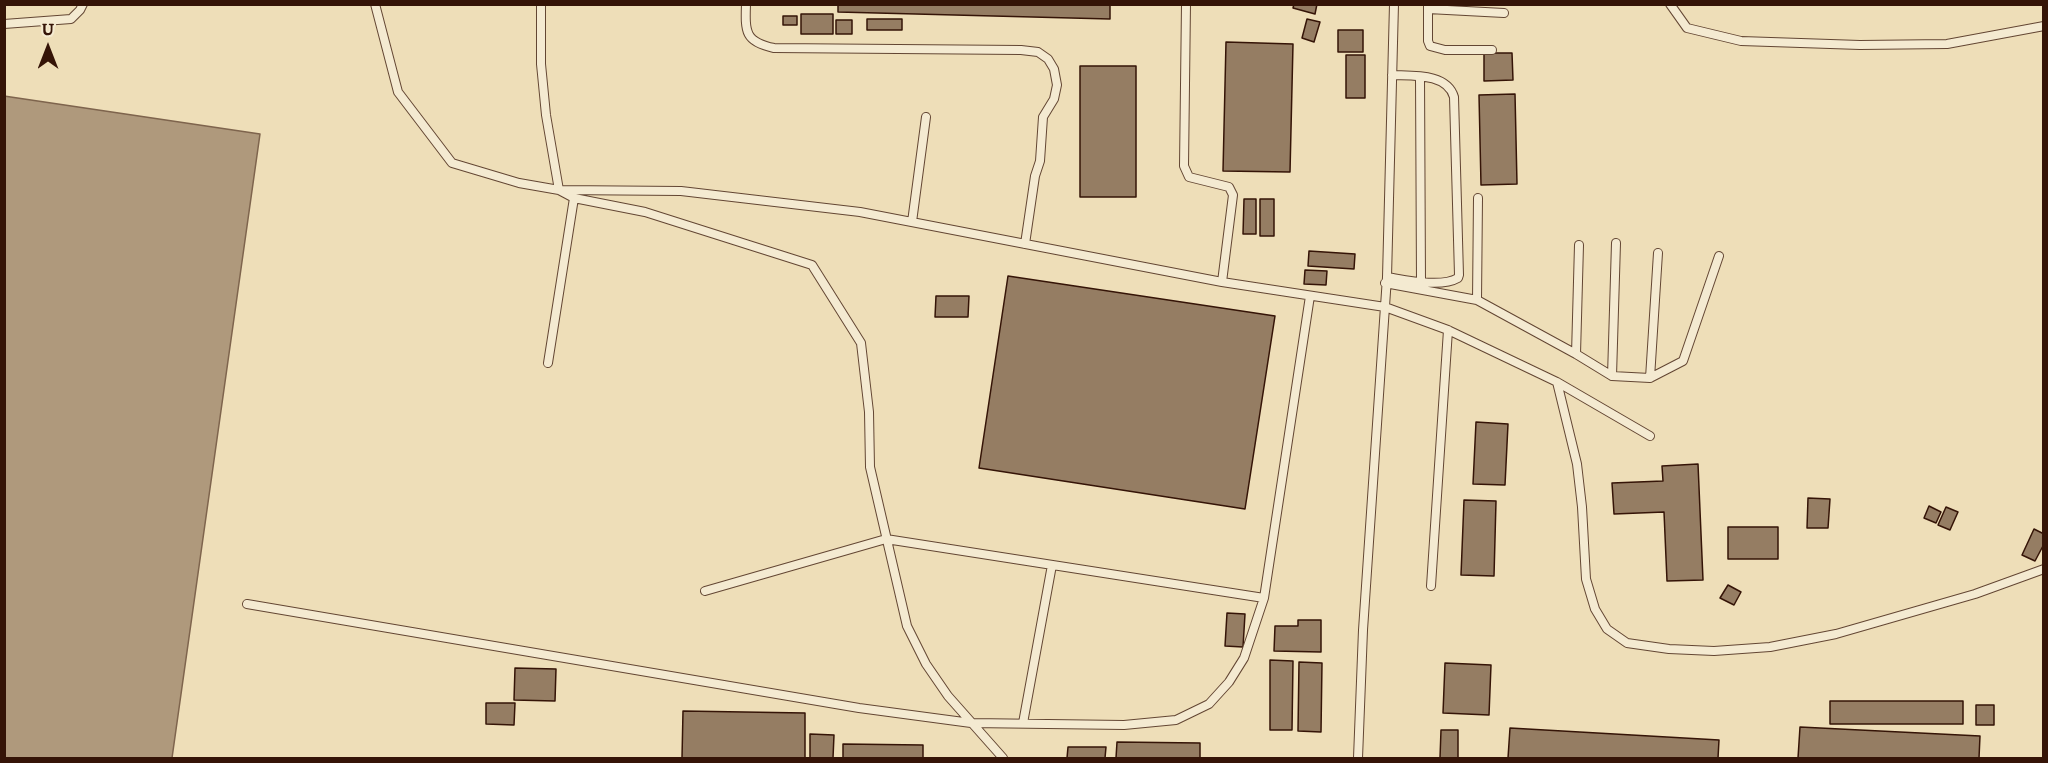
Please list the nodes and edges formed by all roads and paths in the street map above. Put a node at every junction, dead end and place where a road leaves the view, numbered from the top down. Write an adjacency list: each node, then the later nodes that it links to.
1 (83, 4): 10 (lane)
2 (375, 4): 16 (lane)
3 (541, 4): 16 (lane)
4 (746, 4): 21 (lane)
5 (1186, 4): 26 (lane)
6 (1394, 4): 13 (lane)
7 (1670, 4): 11 (lane)
8 (1428, 7): 9 (lane); 12 (lane)
9 (1504, 13)
10 (4, 24)
11 (2043, 26)
12 (1492, 50)
13 (1392, 75): 14 (lane); 25 (lane)
14 (1420, 77): 27 (lane); 27 (lane)
15 (926, 117): 19 (lane)
16 (558, 190): 17 (lane); 19 (lane)
17 (574, 198): 33 (lane); 38 (lane)
18 (1478, 198): 29 (lane)
19 (912, 222): 21 (lane)
20 (1616, 243): 34 (lane)
21 (1025, 244): 26 (lane)
22 (1579, 245): 32 (lane)
23 (1658, 253): 35 (lane)
24 (1719, 256): 35 (lane)
25 (1386, 280): 27 (lane); 29 (lane); 30 (lane)
26 (1222, 282): 28 (lane)
27 (1421, 282)
28 (1310, 296): 30 (lane); 43 (lane)
29 (1478, 300): 32 (lane)
30 (1385, 307): 31 (lane); 48 (lane)
31 (1448, 330): 36 (lane); 41 (lane)
32 (1576, 354): 34 (lane)
33 (548, 363)
34 (1612, 376): 35 (lane)
35 (1650, 378)
36 (1557, 382): 37 (lane); 40 (lane)
37 (1650, 436)
38 (886, 538): 39 (lane); 42 (lane); 45 (lane)
39 (1052, 565): 43 (lane); 46 (lane)
40 (2043, 569)
41 (1431, 586)
42 (705, 591)
43 (1264, 598): 46 (lane)
44 (247, 604): 45 (lane)
45 (971, 723): 46 (lane); 47 (lane)
46 (1023, 723)
47 (1003, 759)
48 (1358, 759)

